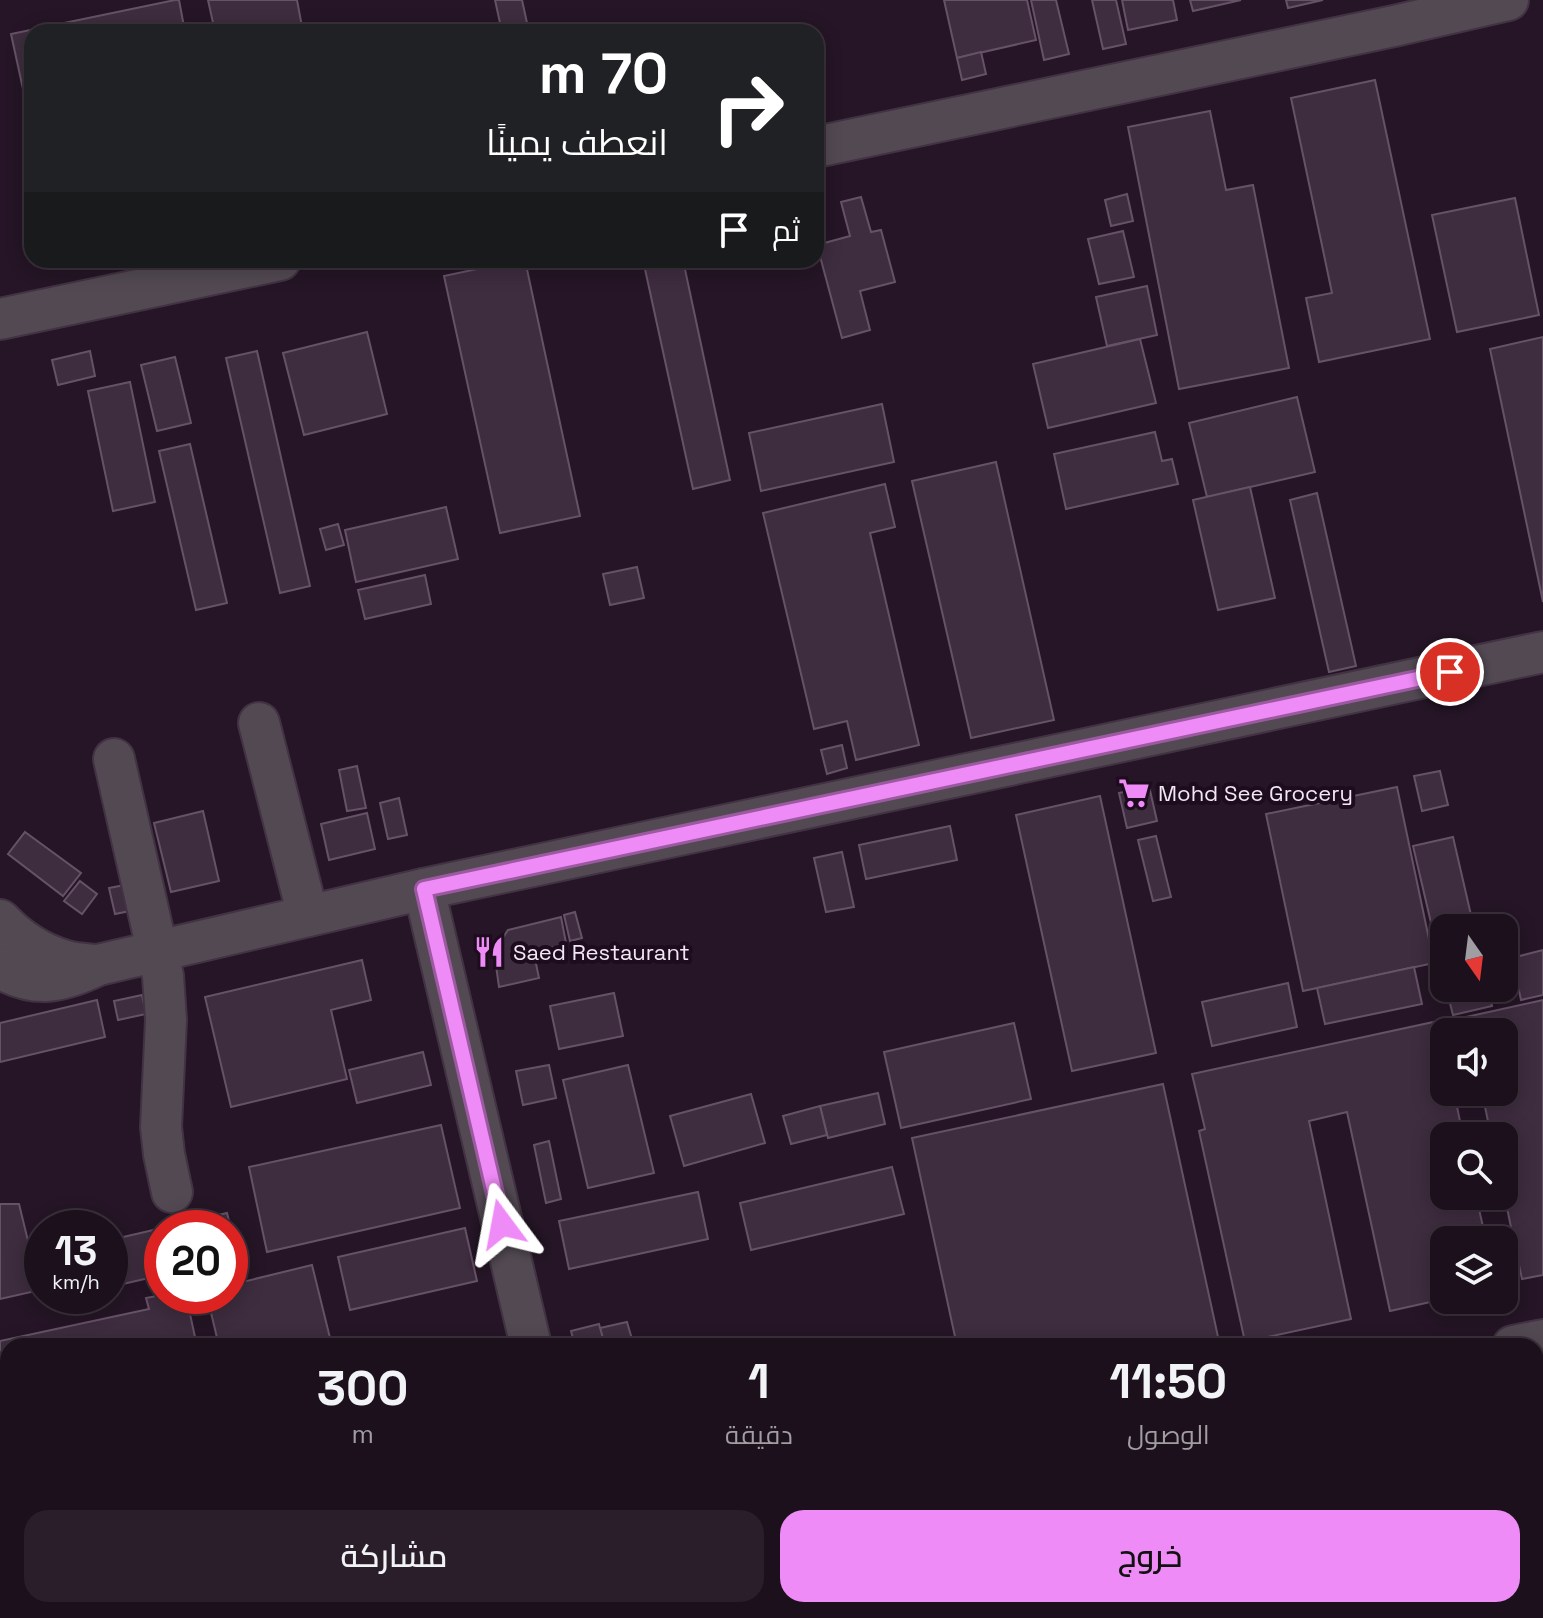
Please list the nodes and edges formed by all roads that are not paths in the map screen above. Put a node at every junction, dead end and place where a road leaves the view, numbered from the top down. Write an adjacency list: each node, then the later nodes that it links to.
1 (1508, 0): 2 (lane)
2 (1391, 13): 3 (lane)
3 (824, 145)
4 (242, 268): 5 (lane)
5 (0, 319)
6 (1543, 652): 9 (lane)
7 (259, 723): 10 (lane)
8 (114, 759): 12 (lane)
9 (424, 889): 10 (lane); 16 (lane)
10 (308, 916): 12 (lane)
11 (0, 920): 13 (lane)
12 (157, 951): 13 (lane); 15 (lane)
13 (98, 965): 14 (lane)
14 (0, 968)
15 (172, 1192)
16 (529, 1338)

